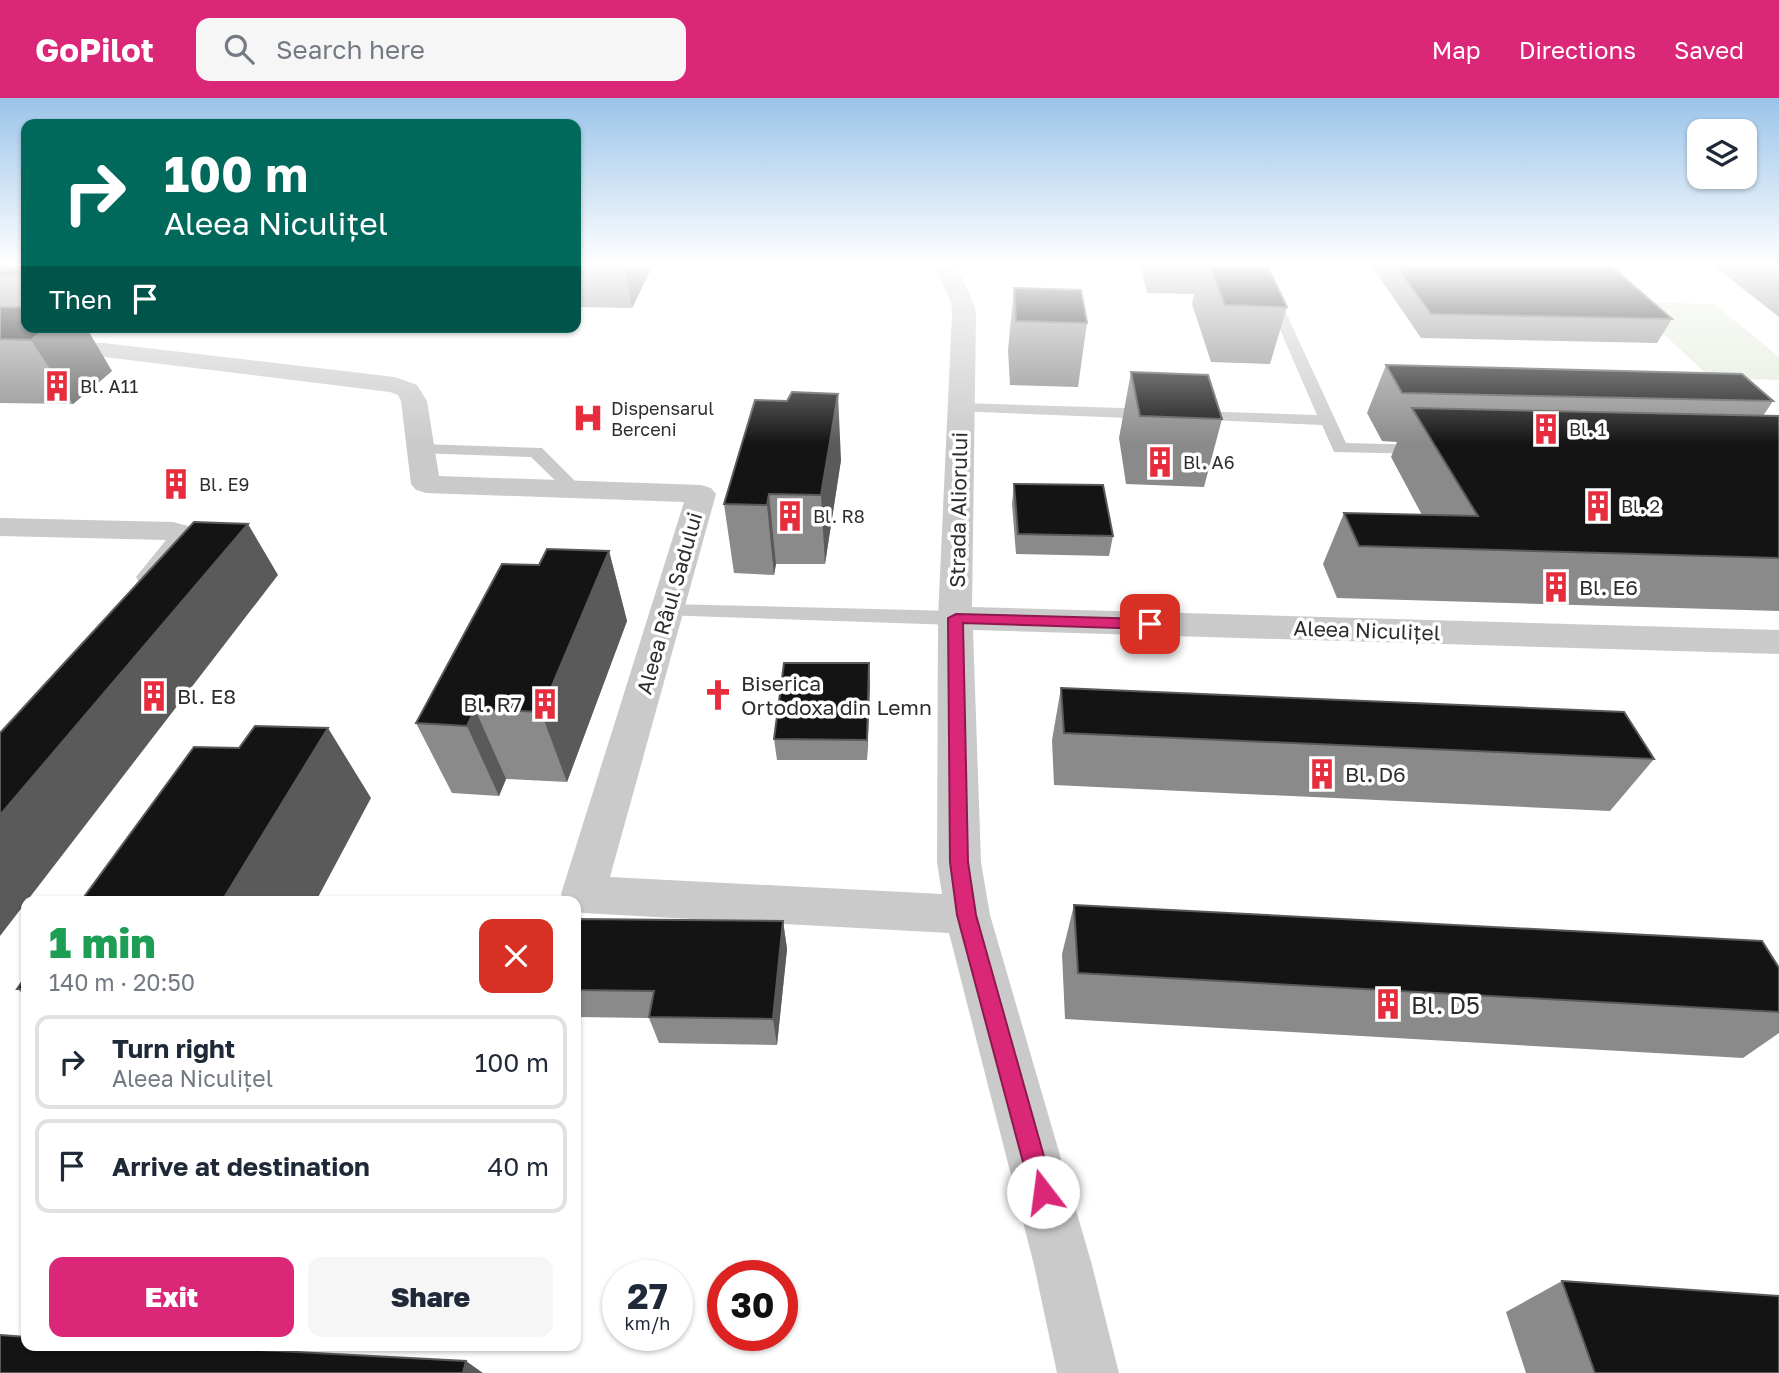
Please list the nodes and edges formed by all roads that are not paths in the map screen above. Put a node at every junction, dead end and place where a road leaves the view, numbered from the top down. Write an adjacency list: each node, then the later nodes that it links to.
1 (964, 324): 6 (street, Strada Aliorului)
2 (1285, 324): 7 (lane)
3 (124, 333): 5 (street)
4 (0, 348): 5 (street, Aleea Râul Sadului)
5 (104, 350): 8 (street, Aleea Râul Sadului)
6 (961, 408): 7 (lane); 14 (street, Strada Aliorului)
7 (1327, 420): 9 (lane)
8 (421, 449): 10 (lane); 10 (street, Aleea Râul Sadului)
9 (1436, 451)
10 (574, 489): 13 (street, Aleea Râul Sadului)
11 (0, 527): 12 (street)
12 (127, 605)
13 (667, 610): 14 (lane); 16 (street, Aleea Râul Sadului)
14 (956, 618): 15 (street, Aleea Niculițel); 16 (street, Strada Aliorului)
15 (1779, 642)
16 (967, 915): 17 (street, Strada Aliorului)
17 (1088, 1373)

